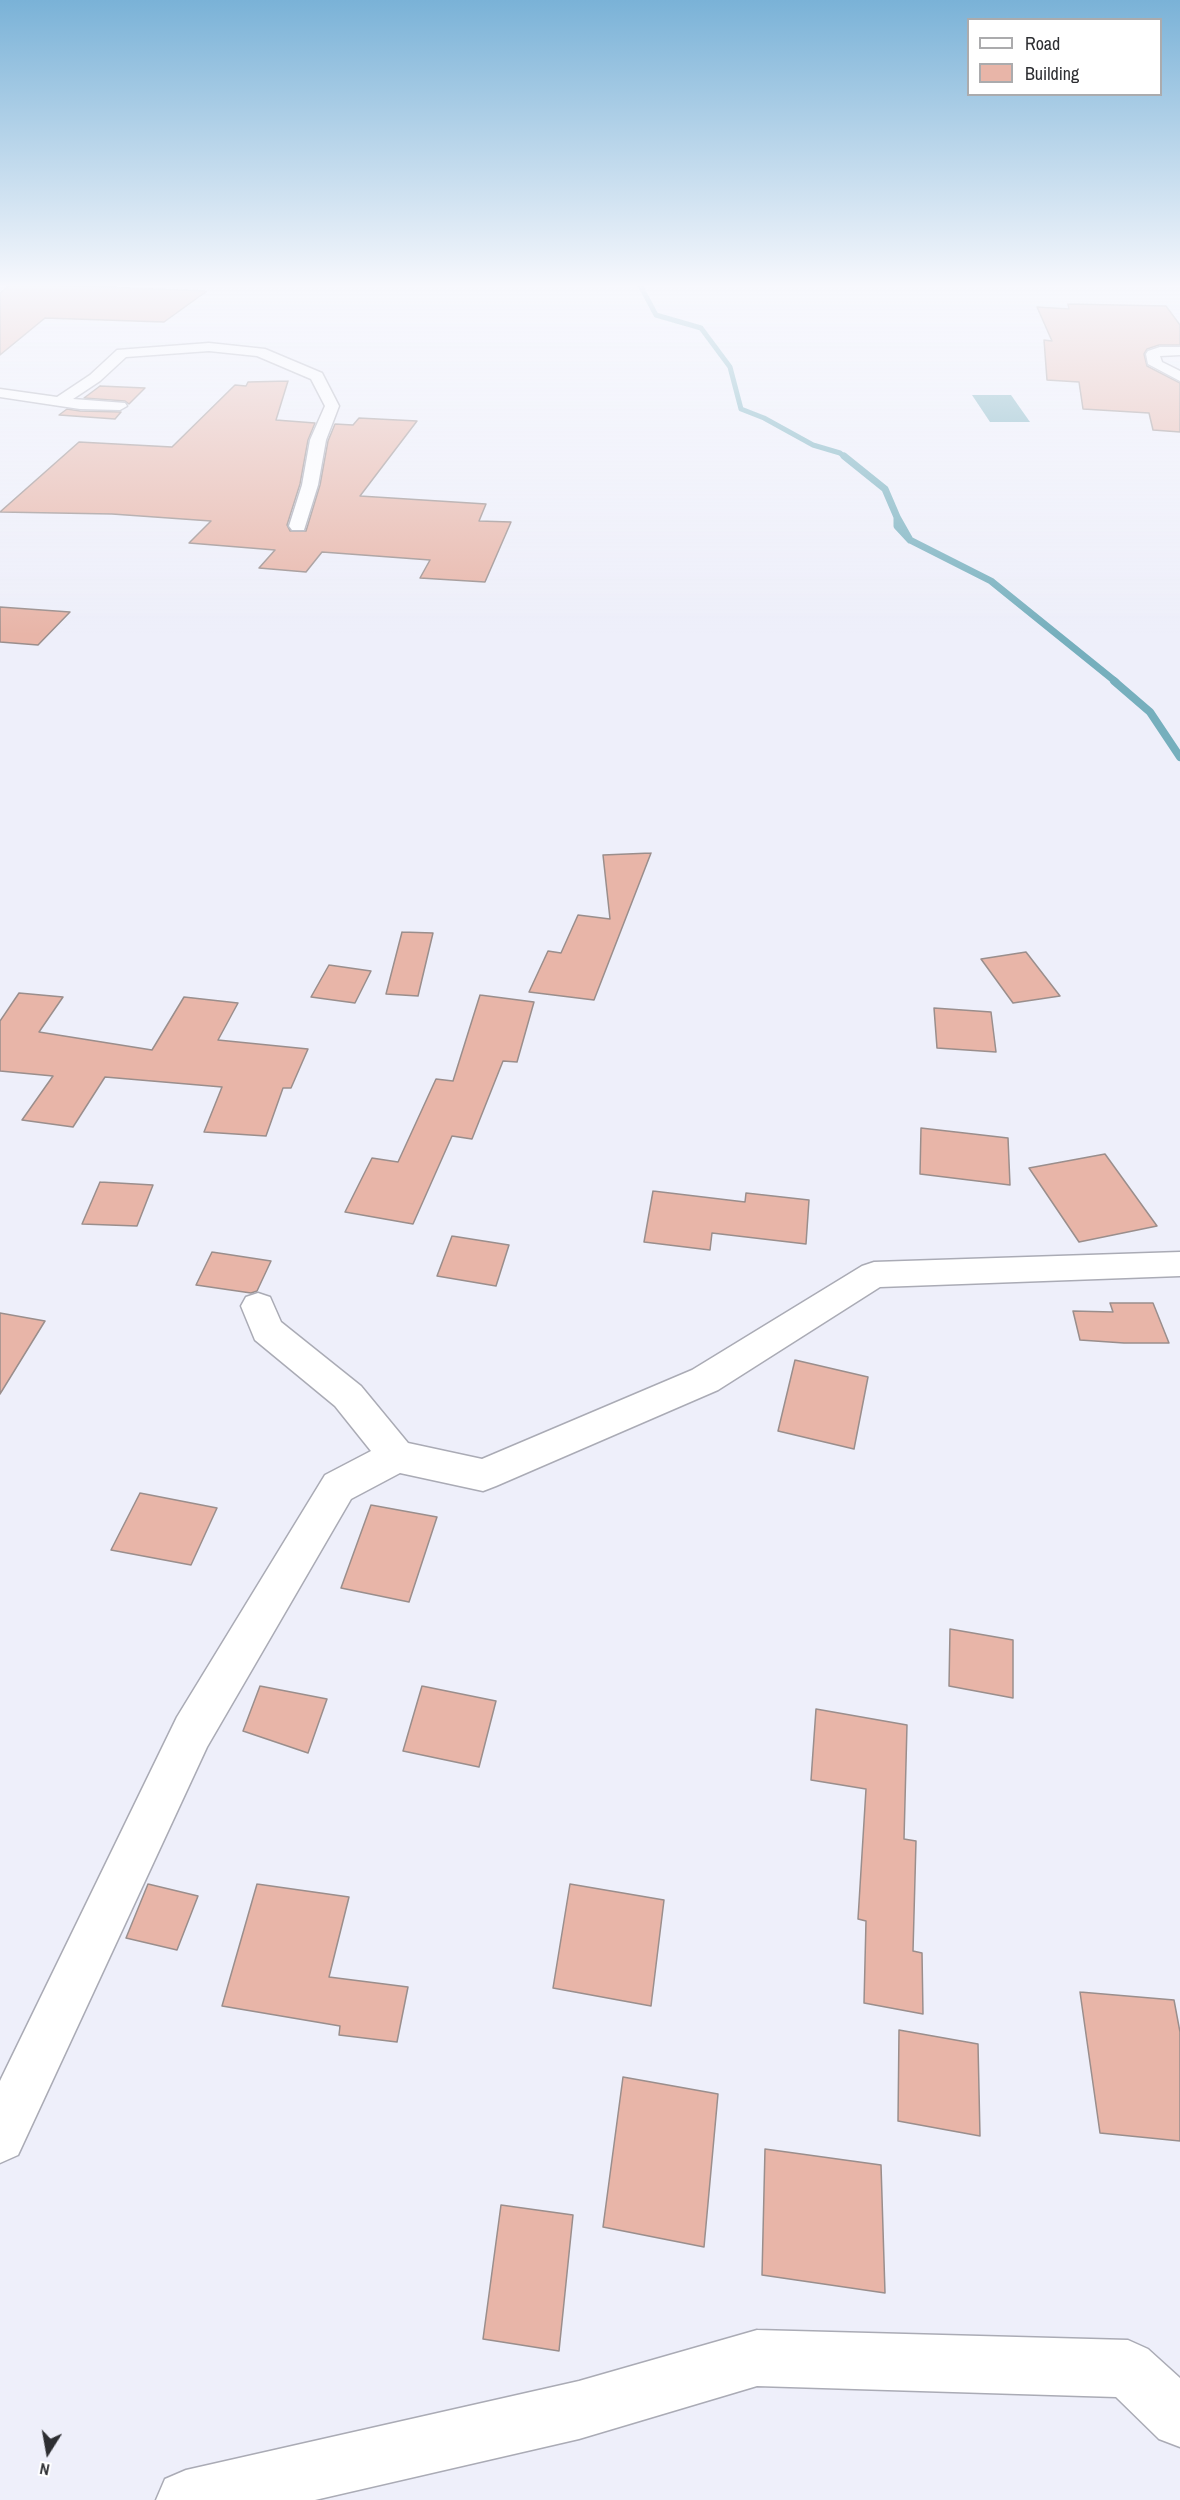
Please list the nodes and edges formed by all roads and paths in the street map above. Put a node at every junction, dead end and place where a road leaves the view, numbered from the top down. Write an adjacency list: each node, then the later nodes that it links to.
1 (59, 402): 3 (street)
2 (330, 402): 4 (street)
3 (120, 406)
4 (298, 526)
5 (1180, 1264): 7 (street)
6 (258, 1306): 7 (street)
7 (397, 1456): 8 (street)
8 (0, 2137)
9 (1180, 2418): 10 (street)
10 (186, 2500)

